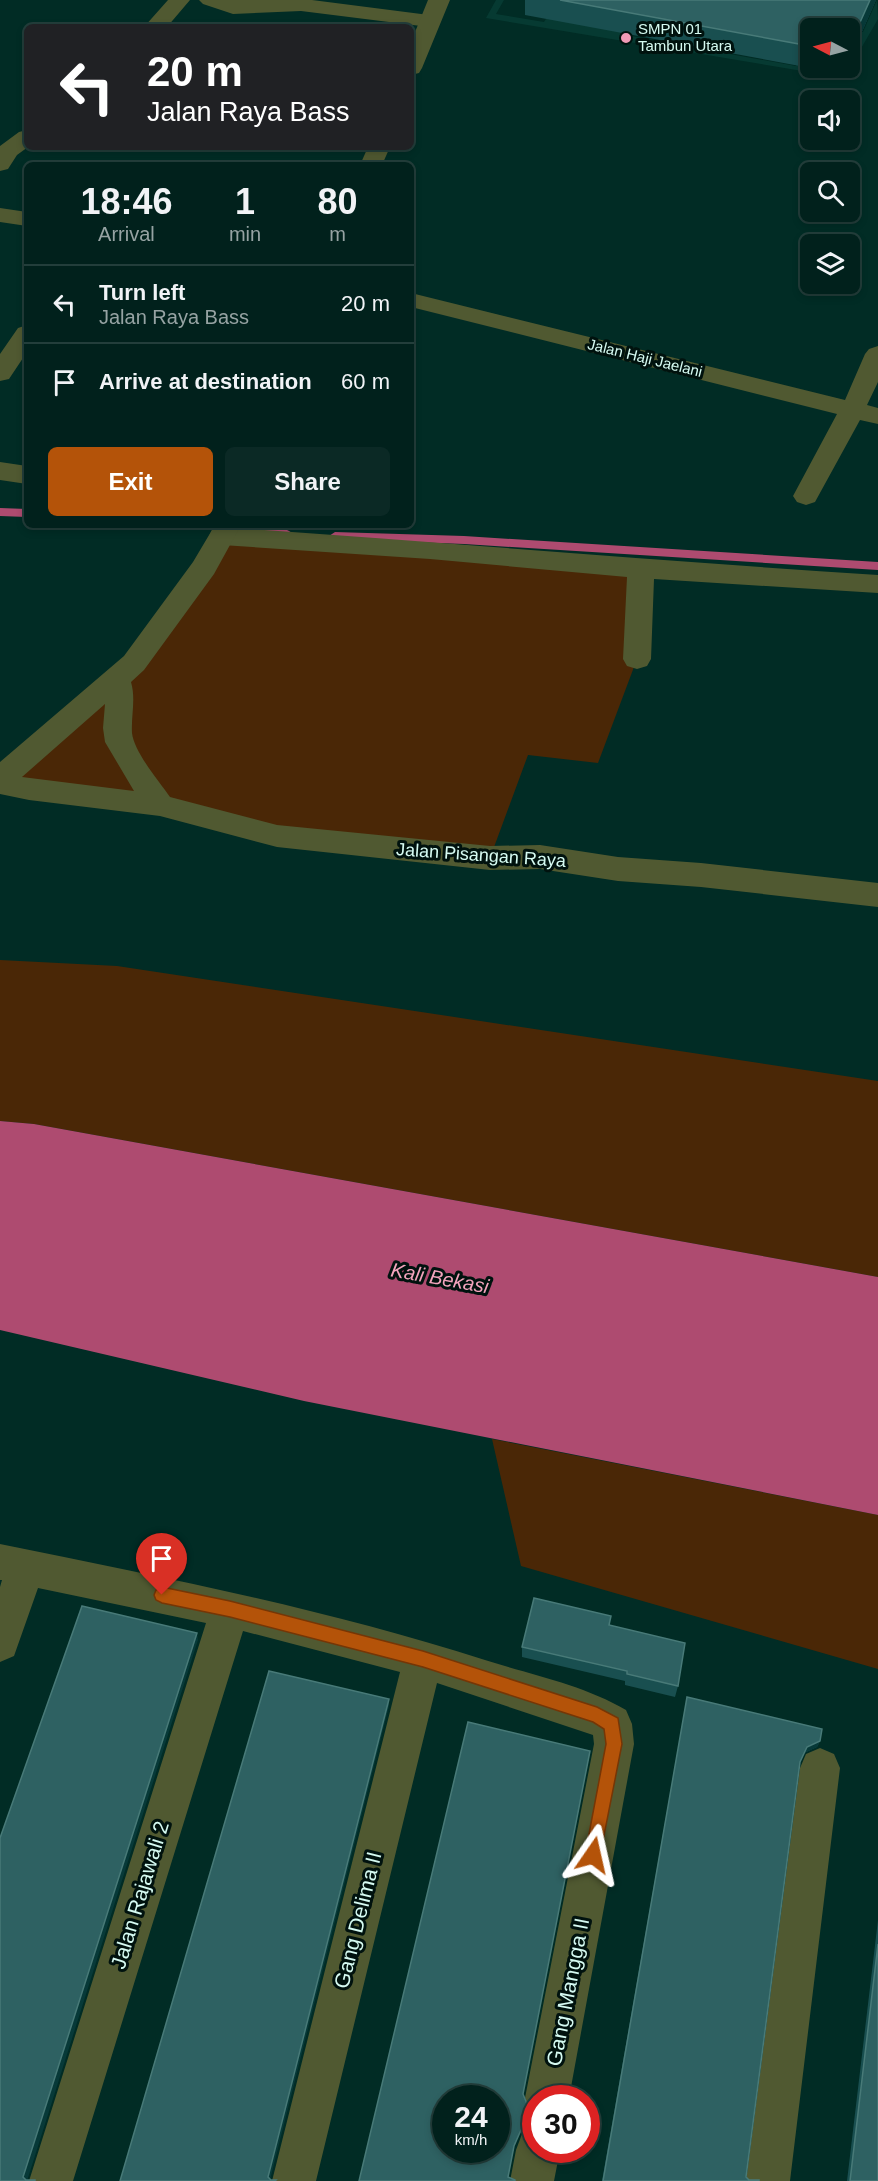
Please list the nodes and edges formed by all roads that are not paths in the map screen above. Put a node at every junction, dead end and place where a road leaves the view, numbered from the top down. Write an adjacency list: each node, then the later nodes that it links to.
1 (179, 0): 6 (street)
2 (210, 0): 4 (street)
3 (439, 0): 5 (street)
4 (302, 3): 5 (street)
5 (429, 21): 7 (street)
6 (158, 24)
7 (414, 60)
8 (24, 139): 9 (street)
9 (0, 164)
10 (0, 215): 11 (street)
11 (24, 219)
12 (414, 301): 16 (street, Jalan Haji Jaelani)
13 (24, 337): 15 (street)
14 (878, 354): 16 (street)
15 (0, 373)
16 (853, 409): 17 (street, Jalan Haji Jaelani); 20 (street)
17 (878, 416)
18 (0, 471): 19 (street)
19 (24, 475)
20 (806, 496)
21 (225, 530): 22 (street); 25 (street)
22 (641, 569): 23 (street); 24 (street)
23 (878, 584)
24 (637, 659)
25 (117, 680): 26 (street); 27 (street)
26 (0, 781): 27 (street, Jalan Pisangan Raya)
27 (153, 795): 28 (street, Jalan Pisangan Raya)
28 (878, 895)
29 (13, 1565): 30 (street); 31 (street)
30 (230, 1609): 32 (street); 36 (street, Jalan Rajawali 2)
31 (0, 1643)
32 (423, 1659): 34 (street, Gang Mangga II); 37 (street, Gang Delima II)
33 (819, 1768): 39 (street)
34 (549, 2085)
35 (535, 2163): 38 (street)
36 (51, 2181)
37 (294, 2181)
38 (532, 2181)
39 (768, 2181)

